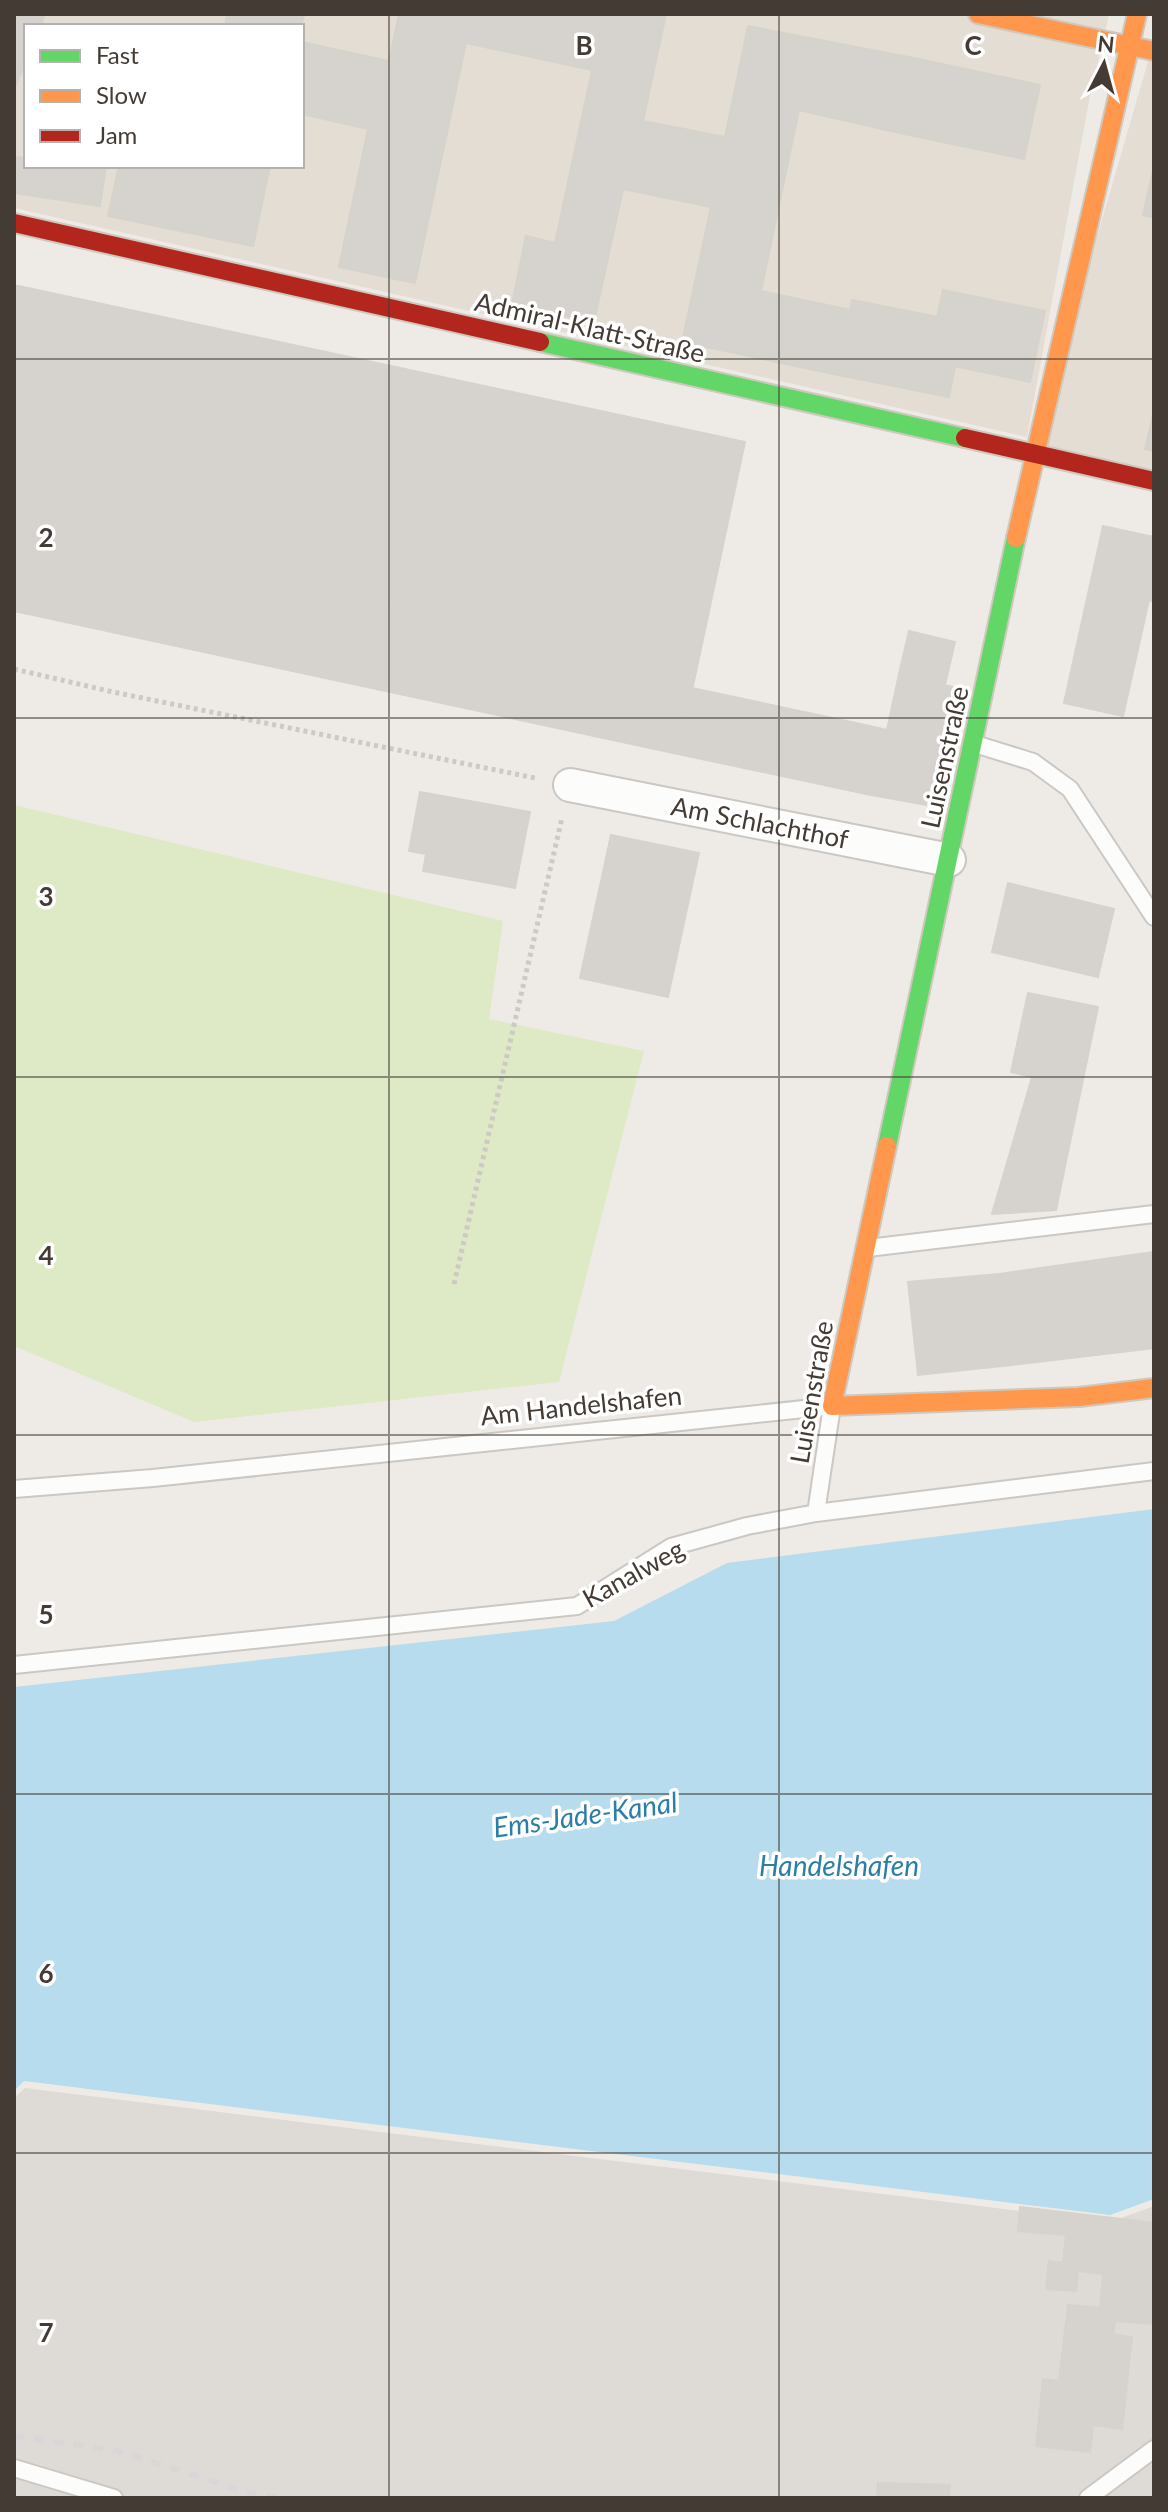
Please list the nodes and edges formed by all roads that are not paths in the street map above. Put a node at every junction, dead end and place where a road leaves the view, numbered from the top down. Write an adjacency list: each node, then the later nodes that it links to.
1 (978, 14): 3 (street)
2 (1137, 14): 3 (street, Luisenstraße)
3 (1131, 46): 4 (street); 6 (street, Luisenstraße)
4 (1154, 51)
5 (14, 223): 6 (street, Admiral-Klatt-Straße)
6 (1034, 455): 7 (street, Admiral-Klatt-Straße); 8 (street, Luisenstraße)
7 (1154, 481)
8 (974, 744): 10 (street, Luisenstraße); 11 (lane)
9 (570, 785): 10 (street, Am Schlachthof)
10 (949, 860): 13 (street, Luisenstraße)
11 (1154, 917)
12 (1154, 1214): 13 (lane)
13 (866, 1248): 15 (street, Luisenstraße)
14 (1154, 1388): 15 (street, Am Handelshafen)
15 (832, 1406): 17 (lane, Am Handelshafen); 18 (lane, Luisenstraße)
16 (1154, 1471): 18 (lane, Kanalweg)
17 (14, 1489)
18 (816, 1513): 19 (lane, Kanalweg)
19 (14, 1665)
20 (1154, 2449): 23 (lane)
21 (14, 2468): 22 (lane)
22 (114, 2498)
23 (1088, 2498)

